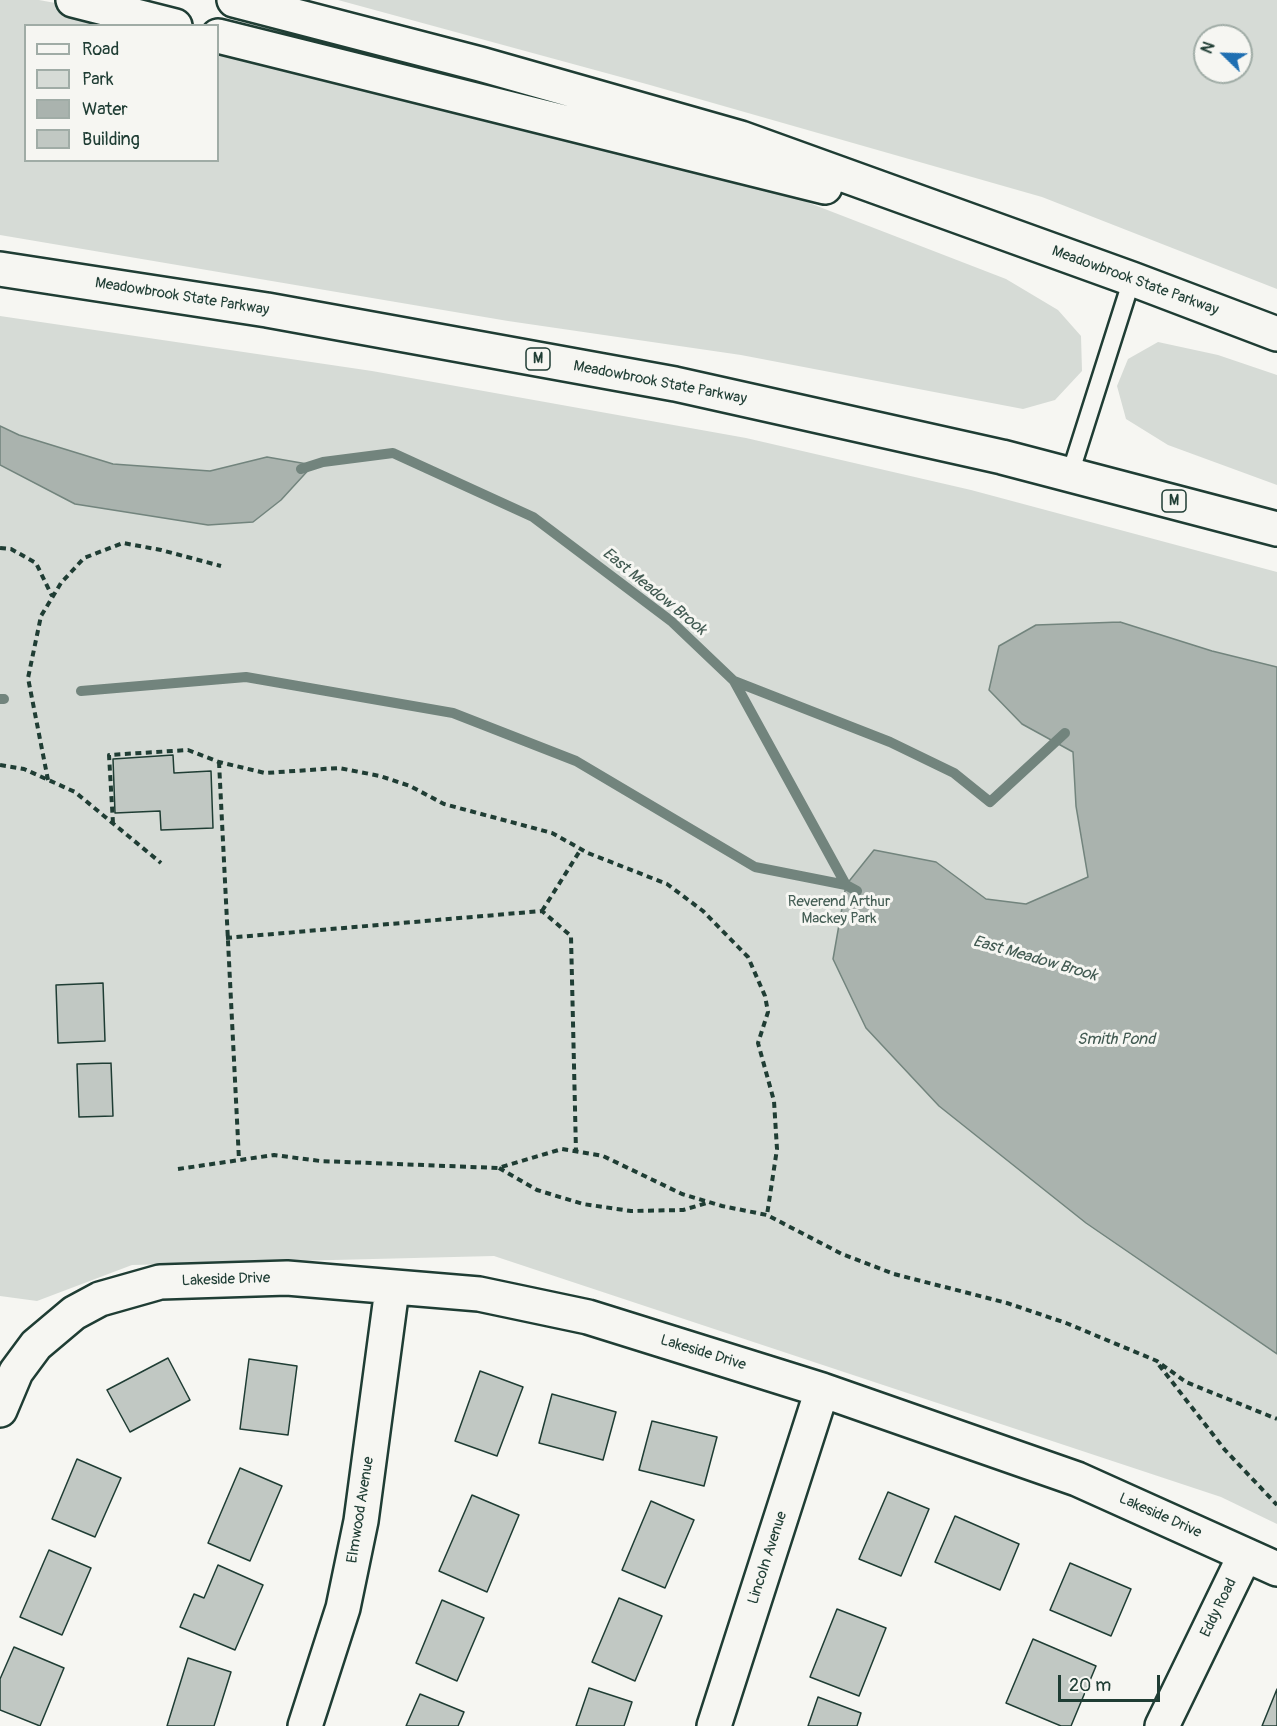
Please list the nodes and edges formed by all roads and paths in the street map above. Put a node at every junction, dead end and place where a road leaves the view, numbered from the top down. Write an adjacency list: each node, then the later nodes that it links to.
1 (73, 0): 3 (main road)
2 (234, 0): 5 (main road, Meadowbrook State Parkway)
3 (167, 24)
4 (219, 36): 5 (main road)
5 (961, 218): 7 (main road, Meadowbrook State Parkway)
6 (0, 269): 9 (main road, Meadowbrook State Parkway / M)
7 (1132, 279): 8 (main road, Meadowbrook State Parkway); 9 (lane)
8 (1277, 334)
9 (1070, 474): 10 (main road, Meadowbrook State Parkway / M)
10 (1277, 529)
11 (0, 548): 13 (path)
12 (221, 566): 13 (path)
13 (52, 597): 16 (path)
14 (219, 762): 17 (path); 18 (path); 21 (path)
15 (0, 765): 16 (path)
16 (48, 780): 17 (path)
17 (113, 823): 19 (path)
18 (581, 849): 20 (path); 27 (path)
19 (161, 863)
20 (542, 911): 21 (path); 22 (path)
21 (226, 938): 23 (path)
22 (576, 1152): 24 (path); 26 (path)
23 (239, 1160): 24 (path); 25 (path)
24 (498, 1167): 26 (path)
25 (178, 1169)
26 (709, 1202): 27 (path)
27 (767, 1215): 29 (path)
28 (392, 1289): 30 (main road, Lakeside Drive); 31 (main road, Lakeside Drive); 36 (main road, Elmwood Avenue)
29 (1157, 1361): 32 (path); 33 (path)
30 (822, 1390): 34 (main road, Lakeside Drive); 37 (main road, Lincoln Avenue)
31 (0, 1410)
32 (1277, 1419)
33 (1277, 1504)
34 (1245, 1555): 35 (main road, Lakeside Drive); 38 (main road, Eddy Road)
35 (1277, 1569)
36 (305, 1726)
37 (714, 1726)
38 (1162, 1726)

